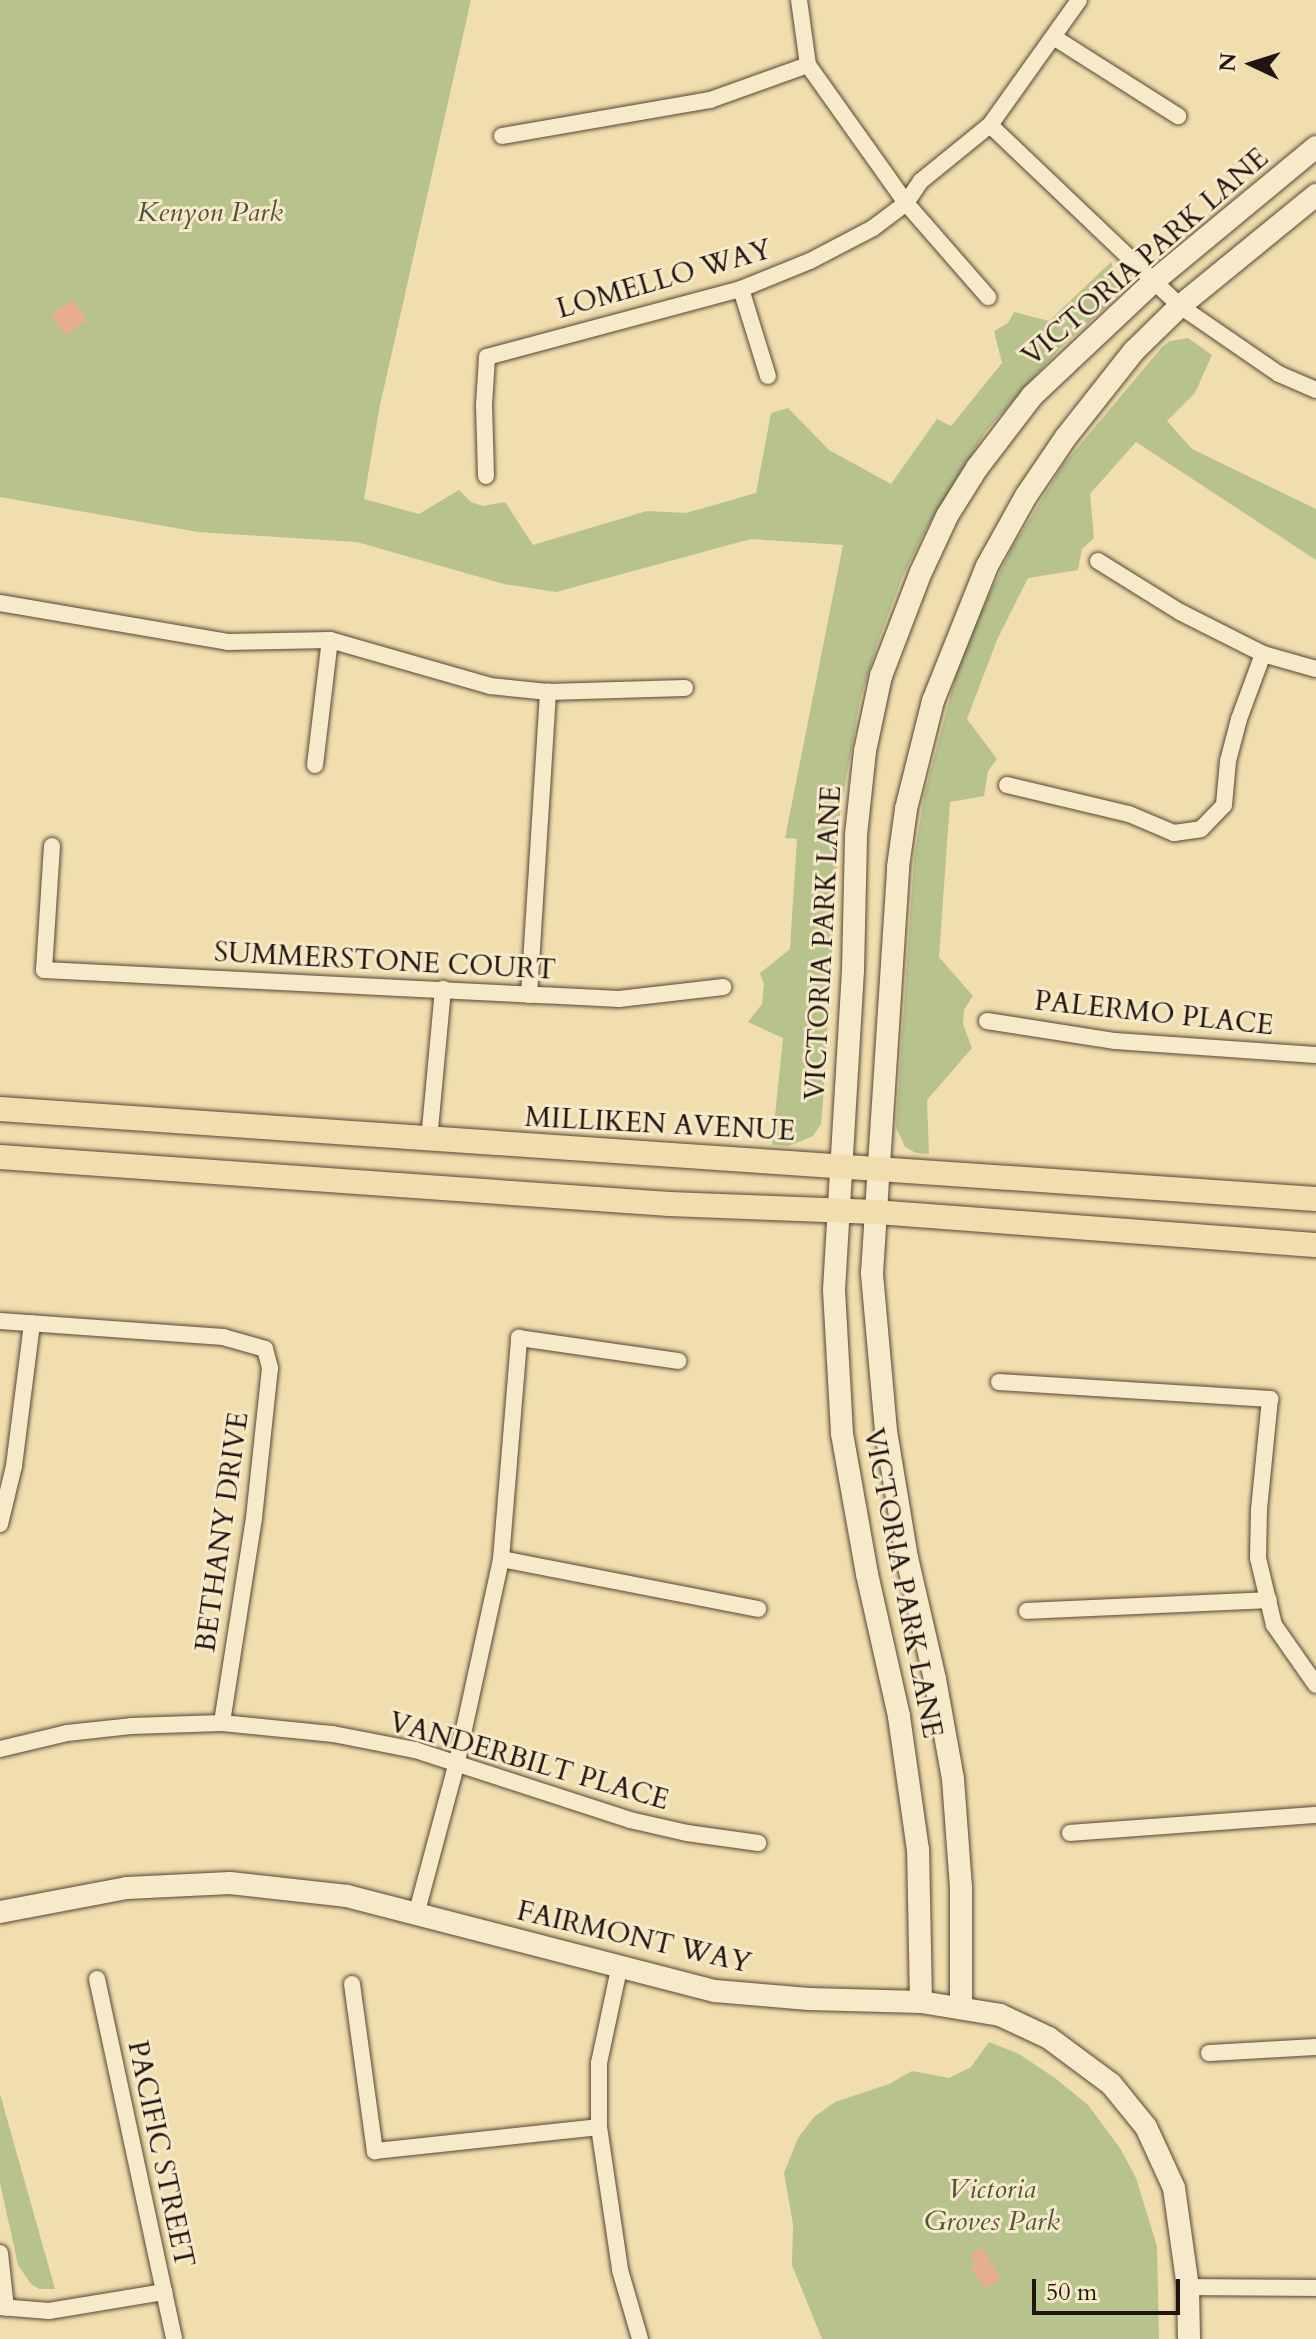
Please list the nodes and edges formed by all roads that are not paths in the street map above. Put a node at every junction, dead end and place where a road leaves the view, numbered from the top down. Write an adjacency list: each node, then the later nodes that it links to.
1 (799, 0): 4 (street)
2 (1079, 0): 3 (street, LOMELLO WAY)
3 (1055, 38): 5 (street); 6 (street, LOMELLO WAY)
4 (808, 65): 7 (street); 10 (street)
5 (1178, 116)
6 (990, 125): 10 (street, LOMELLO WAY); 11 (street)
7 (502, 136)
8 (1316, 147): 11 (street, VICTORIA PARK LANE)
9 (1316, 195): 14 (street, VICTORIA PARK LANE)
10 (906, 203): 12 (street, LOMELLO WAY); 13 (street)
11 (1154, 281): 14 (street); 36 (street, VICTORIA PARK LANE)
12 (741, 289): 15 (street); 17 (street, LOMELLO WAY)
13 (988, 297)
14 (1180, 306): 16 (street); 37 (street, VICTORIA PARK LANE)
15 (768, 376)
16 (1316, 390)
17 (486, 476)
18 (1098, 561): 21 (street)
19 (0, 603): 20 (street)
20 (330, 640): 24 (street); 25 (street)
21 (1263, 654): 22 (street); 26 (street)
22 (1316, 669)
23 (685, 688): 24 (street)
24 (548, 692): 30 (street)
25 (315, 765)
26 (1007, 785)
27 (52, 846): 29 (street, SUMMERSTONE COURT)
28 (723, 987): 30 (street, SUMMERSTONE COURT)
29 (443, 989): 30 (street, SUMMERSTONE COURT); 34 (street)
30 (529, 995)
31 (987, 1021): 32 (street, PALERMO PLACE)
32 (1316, 1055)
33 (0, 1109): 34 (main road, MILLIKEN AVENUE)
34 (429, 1140): 36 (main road, MILLIKEN AVENUE)
35 (0, 1157): 39 (main road)
36 (839, 1164): 37 (main road, MILLIKEN AVENUE); 39 (street, VICTORIA PARK LANE)
37 (881, 1167): 38 (main road, MILLIKEN AVENUE); 40 (street, VICTORIA PARK LANE)
38 (1316, 1199)
39 (837, 1211): 40 (main road); 63 (street, VICTORIA PARK LANE)
40 (876, 1212): 41 (main road); 64 (street, VICTORIA PARK LANE)
41 (1316, 1245)
42 (0, 1321): 43 (street)
43 (32, 1323): 46 (street); 52 (street, BETHANY DRIVE)
44 (678, 1361): 47 (street)
45 (999, 1382): 48 (street)
46 (0, 1524)
47 (501, 1559): 49 (street); 54 (street)
48 (1269, 1600): 50 (street); 51 (street)
49 (758, 1609)
50 (1027, 1611)
51 (1316, 1685)
52 (222, 1723): 53 (street, VANDERBILT PLACE); 54 (street, VANDERBILT PLACE)
53 (0, 1749)
54 (456, 1766): 57 (street, VANDERBILT PLACE); 59 (street)
55 (1316, 1815): 56 (street)
56 (1070, 1833)
57 (758, 1843)
58 (0, 1912): 59 (street, FAIRMONT WAY)
59 (416, 1915): 60 (street, FAIRMONT WAY)
60 (619, 1969): 63 (street, FAIRMONT WAY); 67 (street)
61 (97, 1979): 71 (street, PACIFIC STREET)
62 (352, 1984): 67 (street)
63 (921, 2002): 64 (street, FAIRMONT WAY)
64 (961, 2006): 69 (street, FAIRMONT WAY)
65 (1316, 2047): 66 (street)
66 (1209, 2053)
67 (599, 2127): 74 (street)
68 (0, 2253): 72 (street)
69 (1188, 2287): 70 (street); 75 (street, FAIRMONT WAY)
70 (1316, 2288)
71 (164, 2292): 72 (street); 73 (street, PACIFIC STREET)
72 (3, 2307)
73 (174, 2339)
74 (640, 2339)
75 (1189, 2339)

